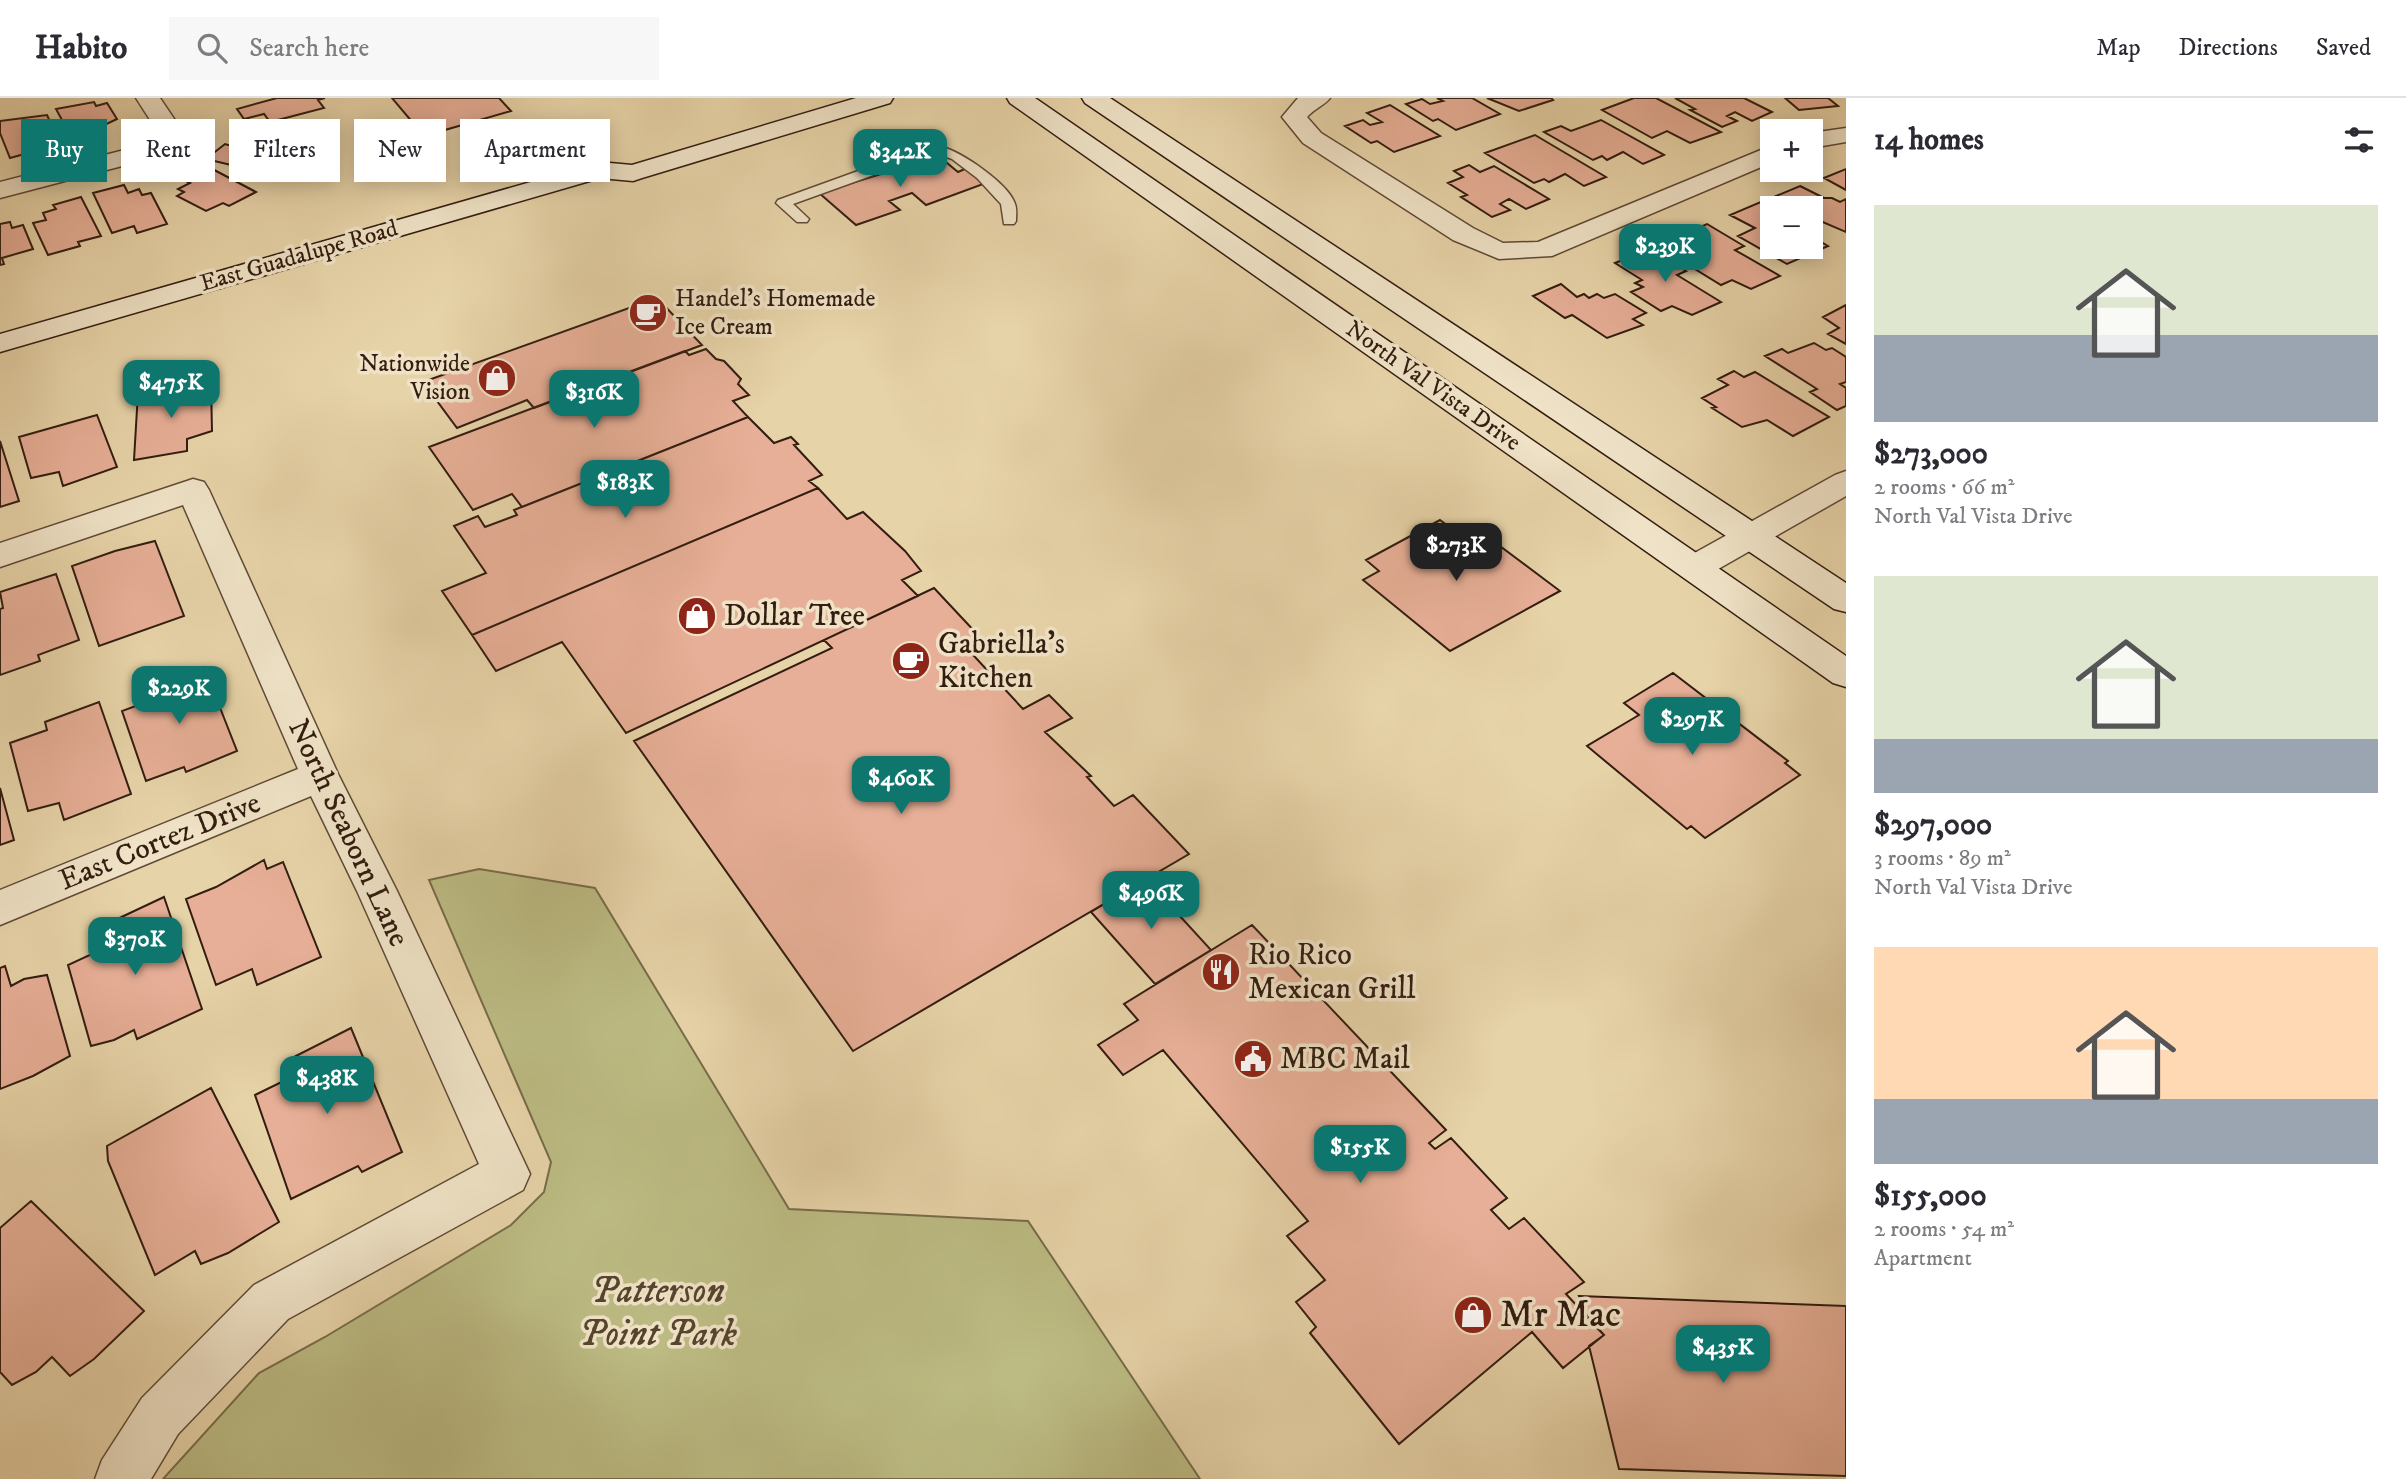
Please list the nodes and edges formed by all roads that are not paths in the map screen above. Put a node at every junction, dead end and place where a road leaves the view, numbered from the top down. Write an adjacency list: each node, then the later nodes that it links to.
1 (148, 98): 13 (main road)
2 (881, 98): 11 (main road, East Guadalupe Road)
3 (1019, 98): 20 (main road, North Val Vista Drive)
4 (1094, 98): 18 (main road, North Val Vista Drive)
5 (1318, 98): 10 (main road)
6 (1846, 135): 7 (main road)
7 (1823, 139)
8 (632, 147): 9 (main road, East Guadalupe Road)
9 (610, 156)
10 (1760, 158)
11 (610, 171)
12 (557, 182): 16 (main road, East Guadalupe Road)
13 (0, 190)
14 (802, 219): 15 (lane)
15 (1009, 221)
16 (0, 343)
17 (1846, 482): 18 (main road)
18 (1749, 536): 20 (main road); 21 (main road, North Val Vista Drive)
19 (0, 555): 23 (main road, North Seaborn Lane)
20 (1694, 568): 22 (main road, North Val Vista Drive)
21 (1846, 600)
22 (1846, 674)
23 (320, 776): 24 (main road, East Cortez Drive); 25 (main road, North Seaborn Lane)
24 (0, 908)
25 (121, 1479)

